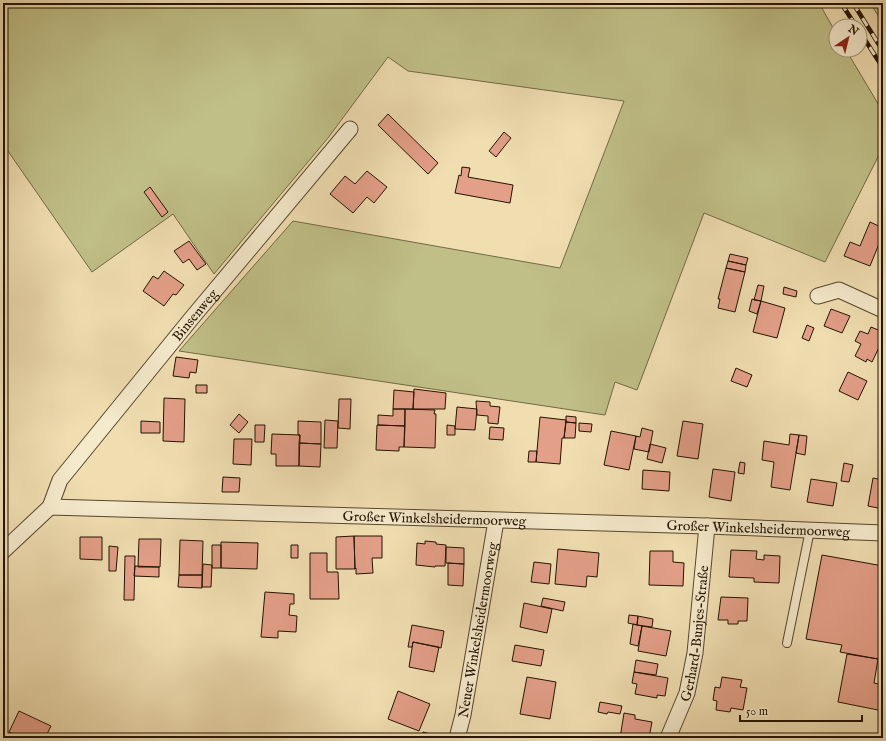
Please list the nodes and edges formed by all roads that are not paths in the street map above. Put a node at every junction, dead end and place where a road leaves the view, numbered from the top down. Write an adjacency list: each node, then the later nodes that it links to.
1 (350, 129): 4 (street, Binsenweg)
2 (818, 296): 3 (street)
3 (883, 310)
4 (50, 507): 5 (street, Großer Winkelsheidermoorweg); 9 (street)
5 (496, 521): 6 (street, Großer Winkelsheidermoorweg); 11 (street, Neuer Winkelsheidermoorweg)
6 (707, 526): 7 (street, Großer Winkelsheidermoorweg); 12 (street, Gerhard-Bunjes-Straße)
7 (810, 530): 8 (street, Großer Winkelsheidermoorweg); 10 (lane)
8 (883, 534)
9 (3, 551)
10 (787, 643)
11 (457, 738)
12 (668, 738)

